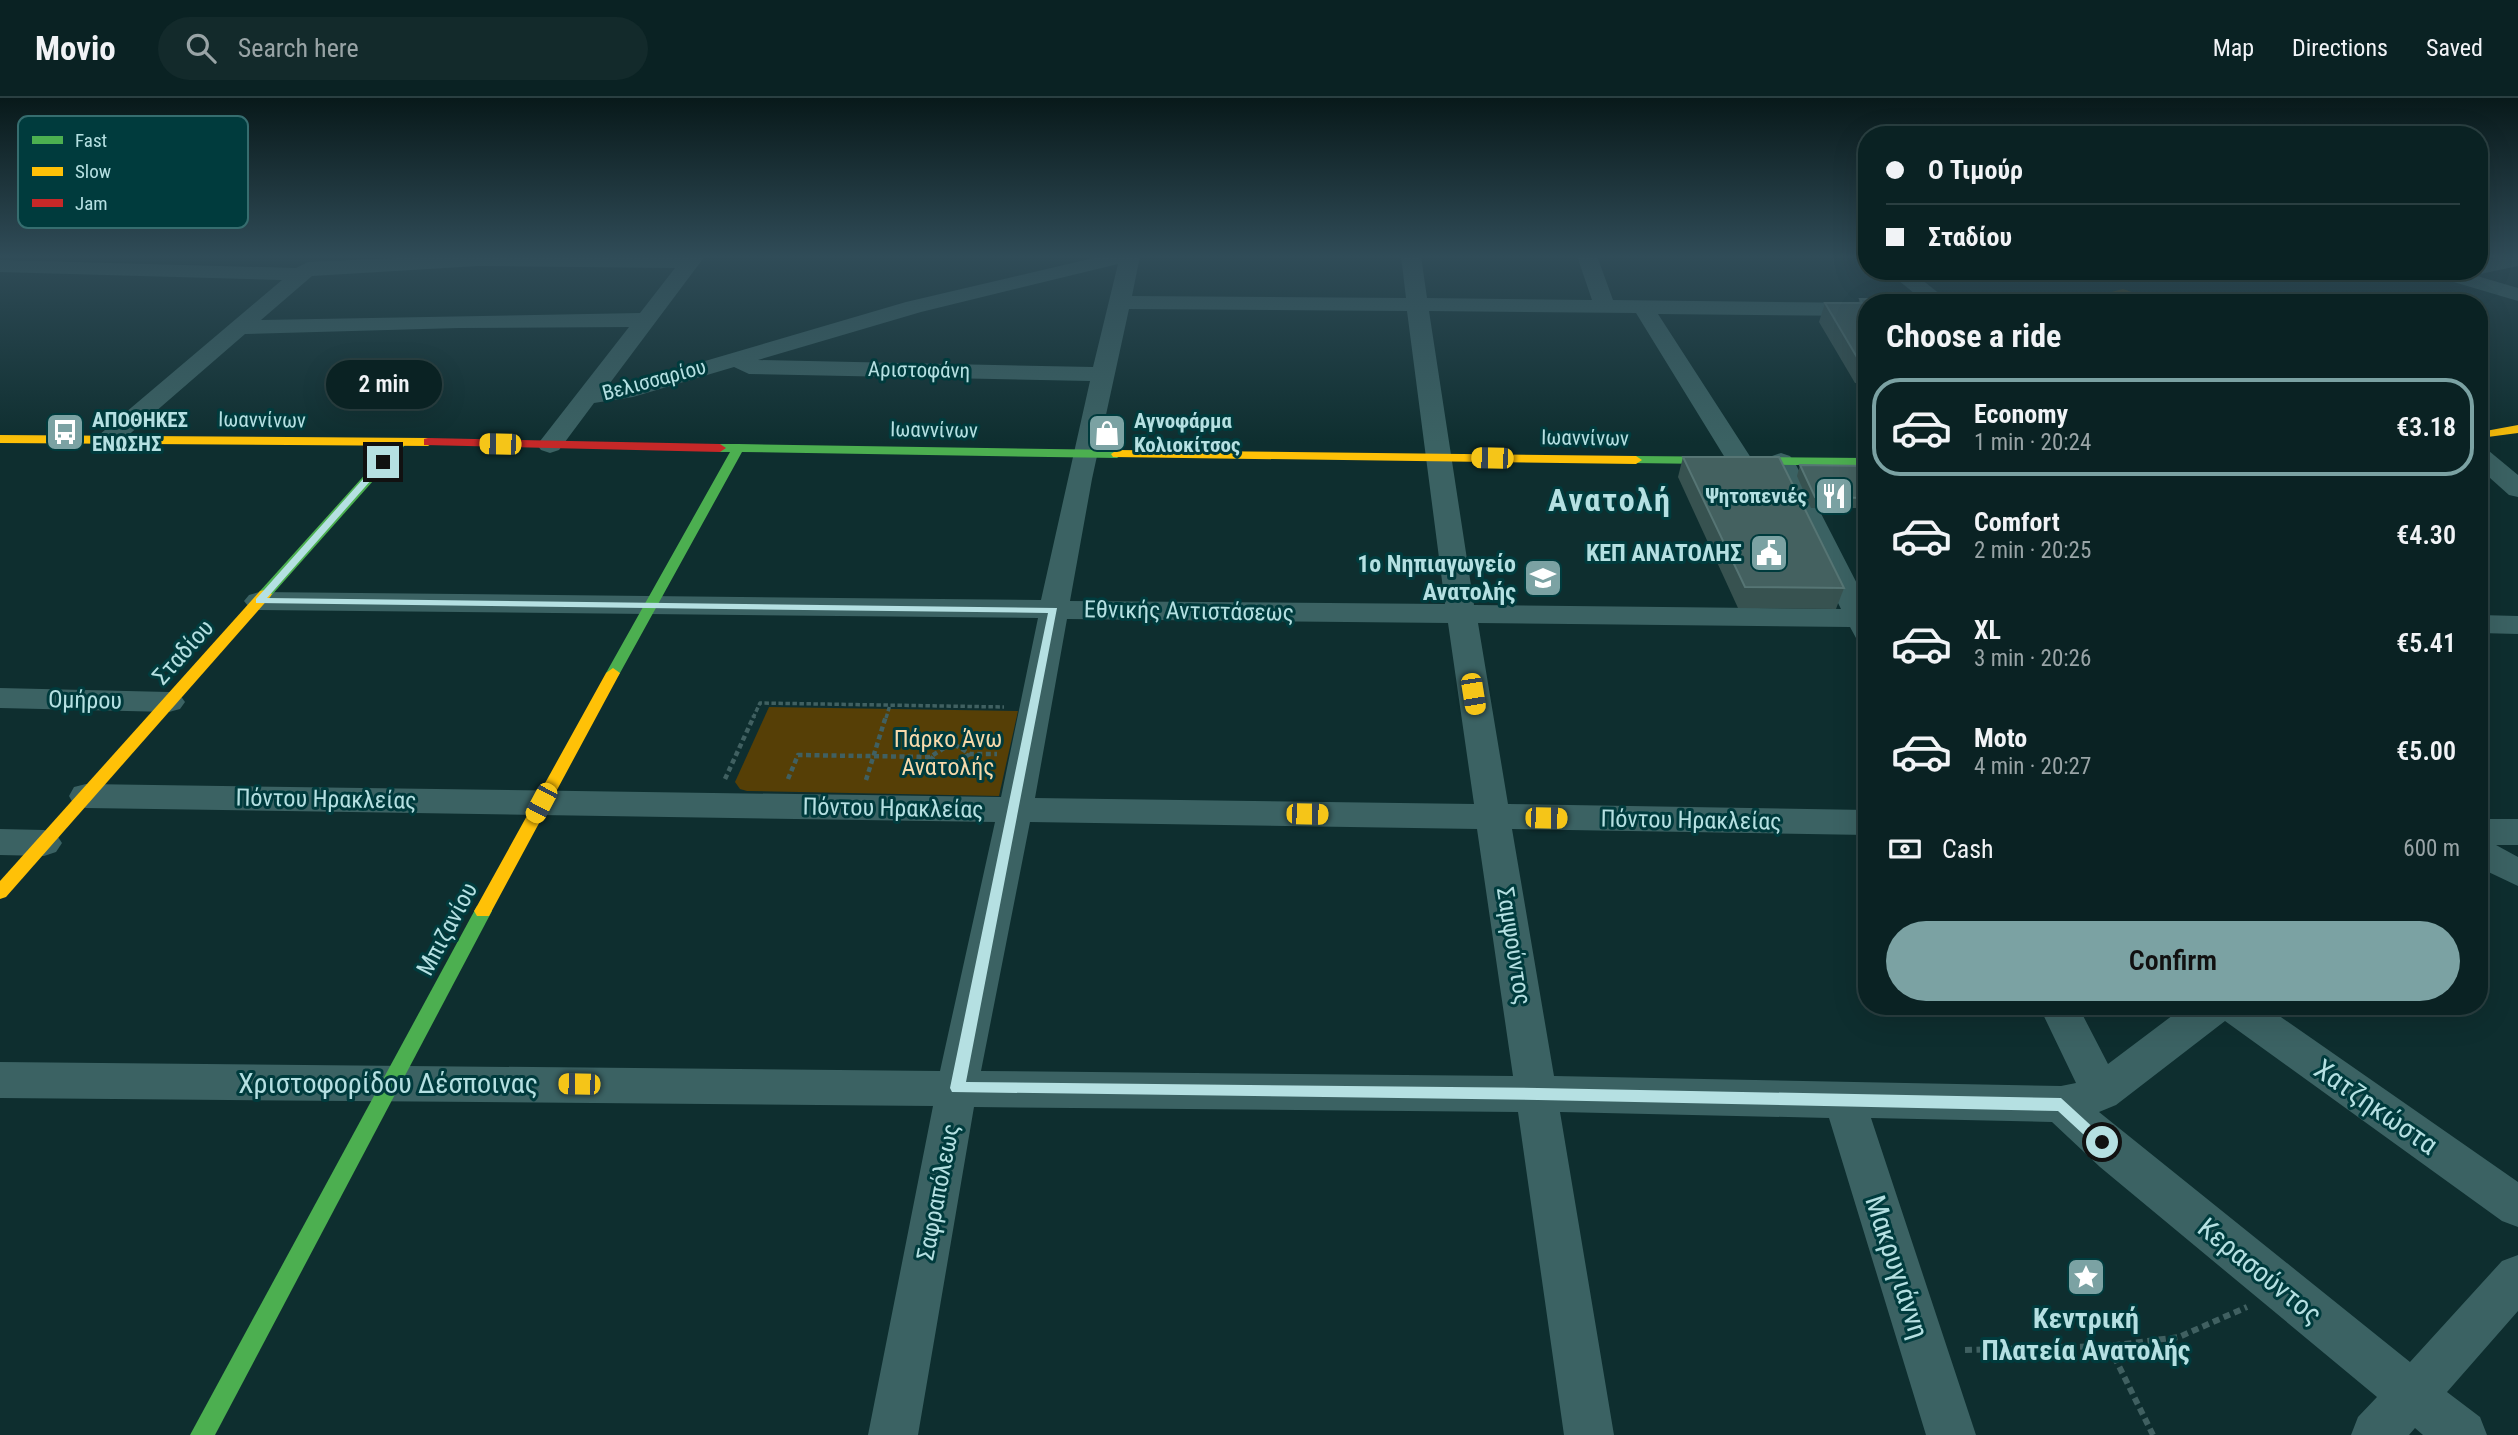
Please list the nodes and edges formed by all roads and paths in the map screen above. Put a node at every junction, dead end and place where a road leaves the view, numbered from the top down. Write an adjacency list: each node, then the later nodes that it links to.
1 (250, 318): 7 (street)
2 (874, 318): 8 (street, Βελισσαρίου)
3 (1117, 318): 9 (street, Σαφραπόλεως)
4 (1419, 318): 19 (street, Σαμψούντος)
5 (1650, 318): 20 (street)
6 (646, 320): 7 (street); 10 (street)
7 (240, 327): 14 (street)
8 (737, 358): 9 (street, Αριστοφάνη); 10 (street, Βελισσαρίου)
9 (1104, 374): 18 (street, Σαφραπόλεως)
10 (587, 397): 16 (street)
11 (2518, 429): 12 (main road)
12 (2488, 434)
13 (0, 439): 14 (main road, Ιωαννίνων)
14 (108, 440): 15 (main road, Ιωαννίνων)
15 (401, 442): 16 (main road, Ιωαννίνων); 25 (main road, Σταδίου)
16 (550, 445): 17 (main road, Ιωαννίνων)
17 (738, 448): 18 (main road, Ιωαννίνων); 26 (main road, Μπιζανίου)
18 (1084, 454): 19 (main road, Ιωαννίνων); 28 (street, Σαφραπόλεως)
19 (1437, 458): 20 (main road, Ιωαννίνων); 29 (street, Σαμψούντος)
20 (1740, 461): 21 (main road, Ιωαννίνων)
21 (1781, 461): 22 (main road, Ιωαννίνων); 27 (street)
22 (1858, 462)
23 (2488, 463): 24 (street)
24 (2518, 489)
25 (259, 601): 26 (street, Εθνικής Αντιστάσεως); 34 (main road, Σταδίου)
26 (651, 606): 28 (street, Εθνικής Αντιστάσεως); 42 (main road, Μπιζανίου)
27 (1858, 609)
28 (1054, 610): 29 (street, Εθνικής Αντιστάσεως); 36 (street, Σαφραπόλεως)
29 (1461, 614): 30 (street, Εθνικής Αντιστάσεως); 47 (street, Σαμψούντος)
30 (1858, 622)
31 (2488, 624): 32 (street)
32 (2518, 625)
33 (0, 698): 34 (street, Ομήρου)
34 (169, 702): 41 (main road, Σταδίου)
35 (890, 705): 36 (path); 39 (path); 43 (path)
36 (1035, 708): 38 (street, Σαφραπόλεως)
37 (970, 754): 38 (path); 40 (path); 40 (path)
38 (1027, 754): 46 (street, Σαφραπόλεως)
39 (874, 756): 40 (path); 44 (path); 45 (path)
40 (930, 757)
41 (86, 796): 42 (street, Πόντου Ηρακλείας); 52 (main road, Σταδίου)
42 (541, 803): 43 (street, Πόντου Ηρακλείας); 60 (main road, Μπιζανίου)
43 (713, 805): 44 (street, Πόντου Ηρακλείας)
44 (777, 806): 45 (street, Πόντου Ηρακλείας)
45 (858, 807): 46 (street, Πόντου Ηρακλείας)
46 (1014, 810): 47 (street, Πόντου Ηρακλείας); 61 (street, Σαφραπόλεως)
47 (1492, 817): 48 (street, Πόντου Ηρακλείας); 62 (street, Σαμψούντος)
48 (1858, 822)
49 (2488, 832): 50 (street)
50 (2518, 832)
51 (0, 842): 52 (street)
52 (44, 843): 55 (main road, Σταδίου)
53 (2488, 856): 54 (street)
54 (2518, 873)
55 (0, 892)
56 (2060, 1015): 63 (street, Κερασούντος)
57 (2202, 1015): 63 (street)
58 (2247, 1015): 65 (street, Χατζηκώστα)
59 (0, 1080): 60 (street, Χριστοφορίδου Δέσποινας)
60 (391, 1083): 61 (street, Χριστοφορίδου Δέσποινας); 73 (main road, Μπιζανίου)
61 (957, 1088): 62 (street, Χριστοφορίδου Δέσποινας); 74 (street, Σαφραπόλεως)
62 (1538, 1094): 64 (street, Χριστοφορίδου Δέσποινας); 75 (street, Σαμψούντος)
63 (2081, 1098): 64 (street, Χριστοφορίδου Δέσποινας); 72 (street, Κερασούντος)
64 (1844, 1100): 76 (street, Μακρυγιάννη)
65 (2518, 1207)
66 (2518, 1277): 72 (street)
67 (2259, 1302): 69 (path)
68 (1960, 1337): 70 (path)
69 (2109, 1346): 70 (path); 77 (path)
70 (1965, 1350): 71 (path)
71 (1969, 1363)
72 (2412, 1395): 78 (street); 79 (street, Κερασούντος)
73 (202, 1435)
74 (893, 1435)
75 (1589, 1435)
76 (1951, 1435)
77 (2153, 1435)
78 (2376, 1435)
79 (2462, 1435)

